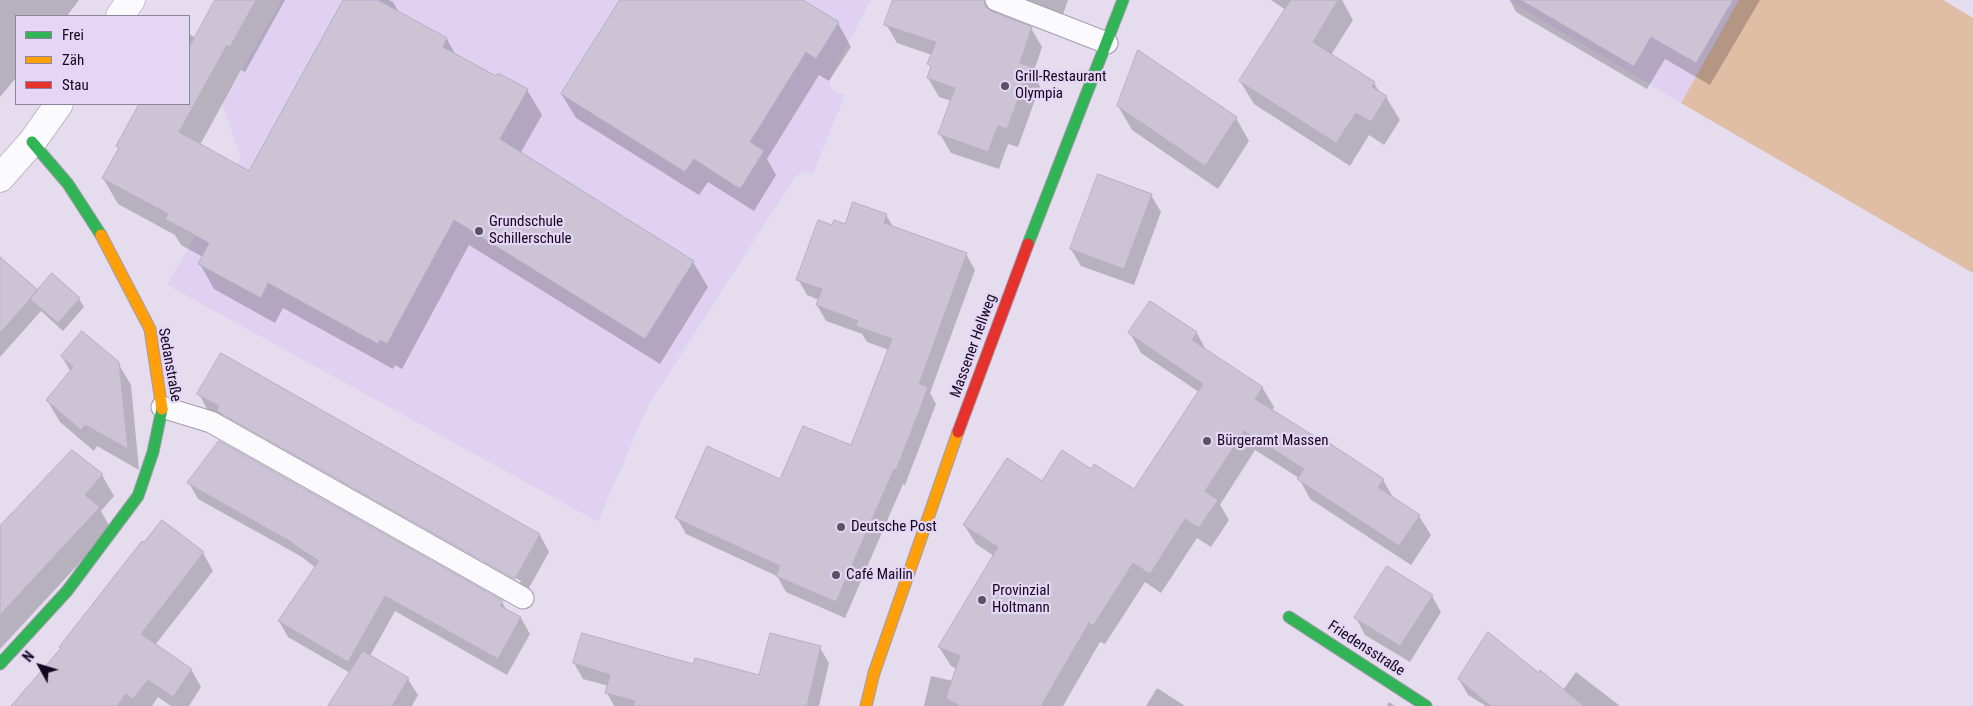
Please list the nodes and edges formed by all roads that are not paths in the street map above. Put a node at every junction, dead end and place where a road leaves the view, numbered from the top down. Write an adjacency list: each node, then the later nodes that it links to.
1 (131, 0): 4 (street)
2 (996, 0): 5 (lane)
3 (1123, 0): 5 (street, Massener Hellweg)
4 (121, 15)
5 (1107, 43): 13 (street, Massener Hellweg)
6 (58, 105): 7 (street)
7 (32, 142): 8 (street); 9 (street, Sedanstraße)
8 (0, 178)
9 (162, 408): 10 (lane); 12 (street, Sedanstraße)
10 (524, 598)
11 (1289, 617): 14 (street, Friedensstraße)
12 (0, 664)
13 (866, 706)
14 (1426, 706)

